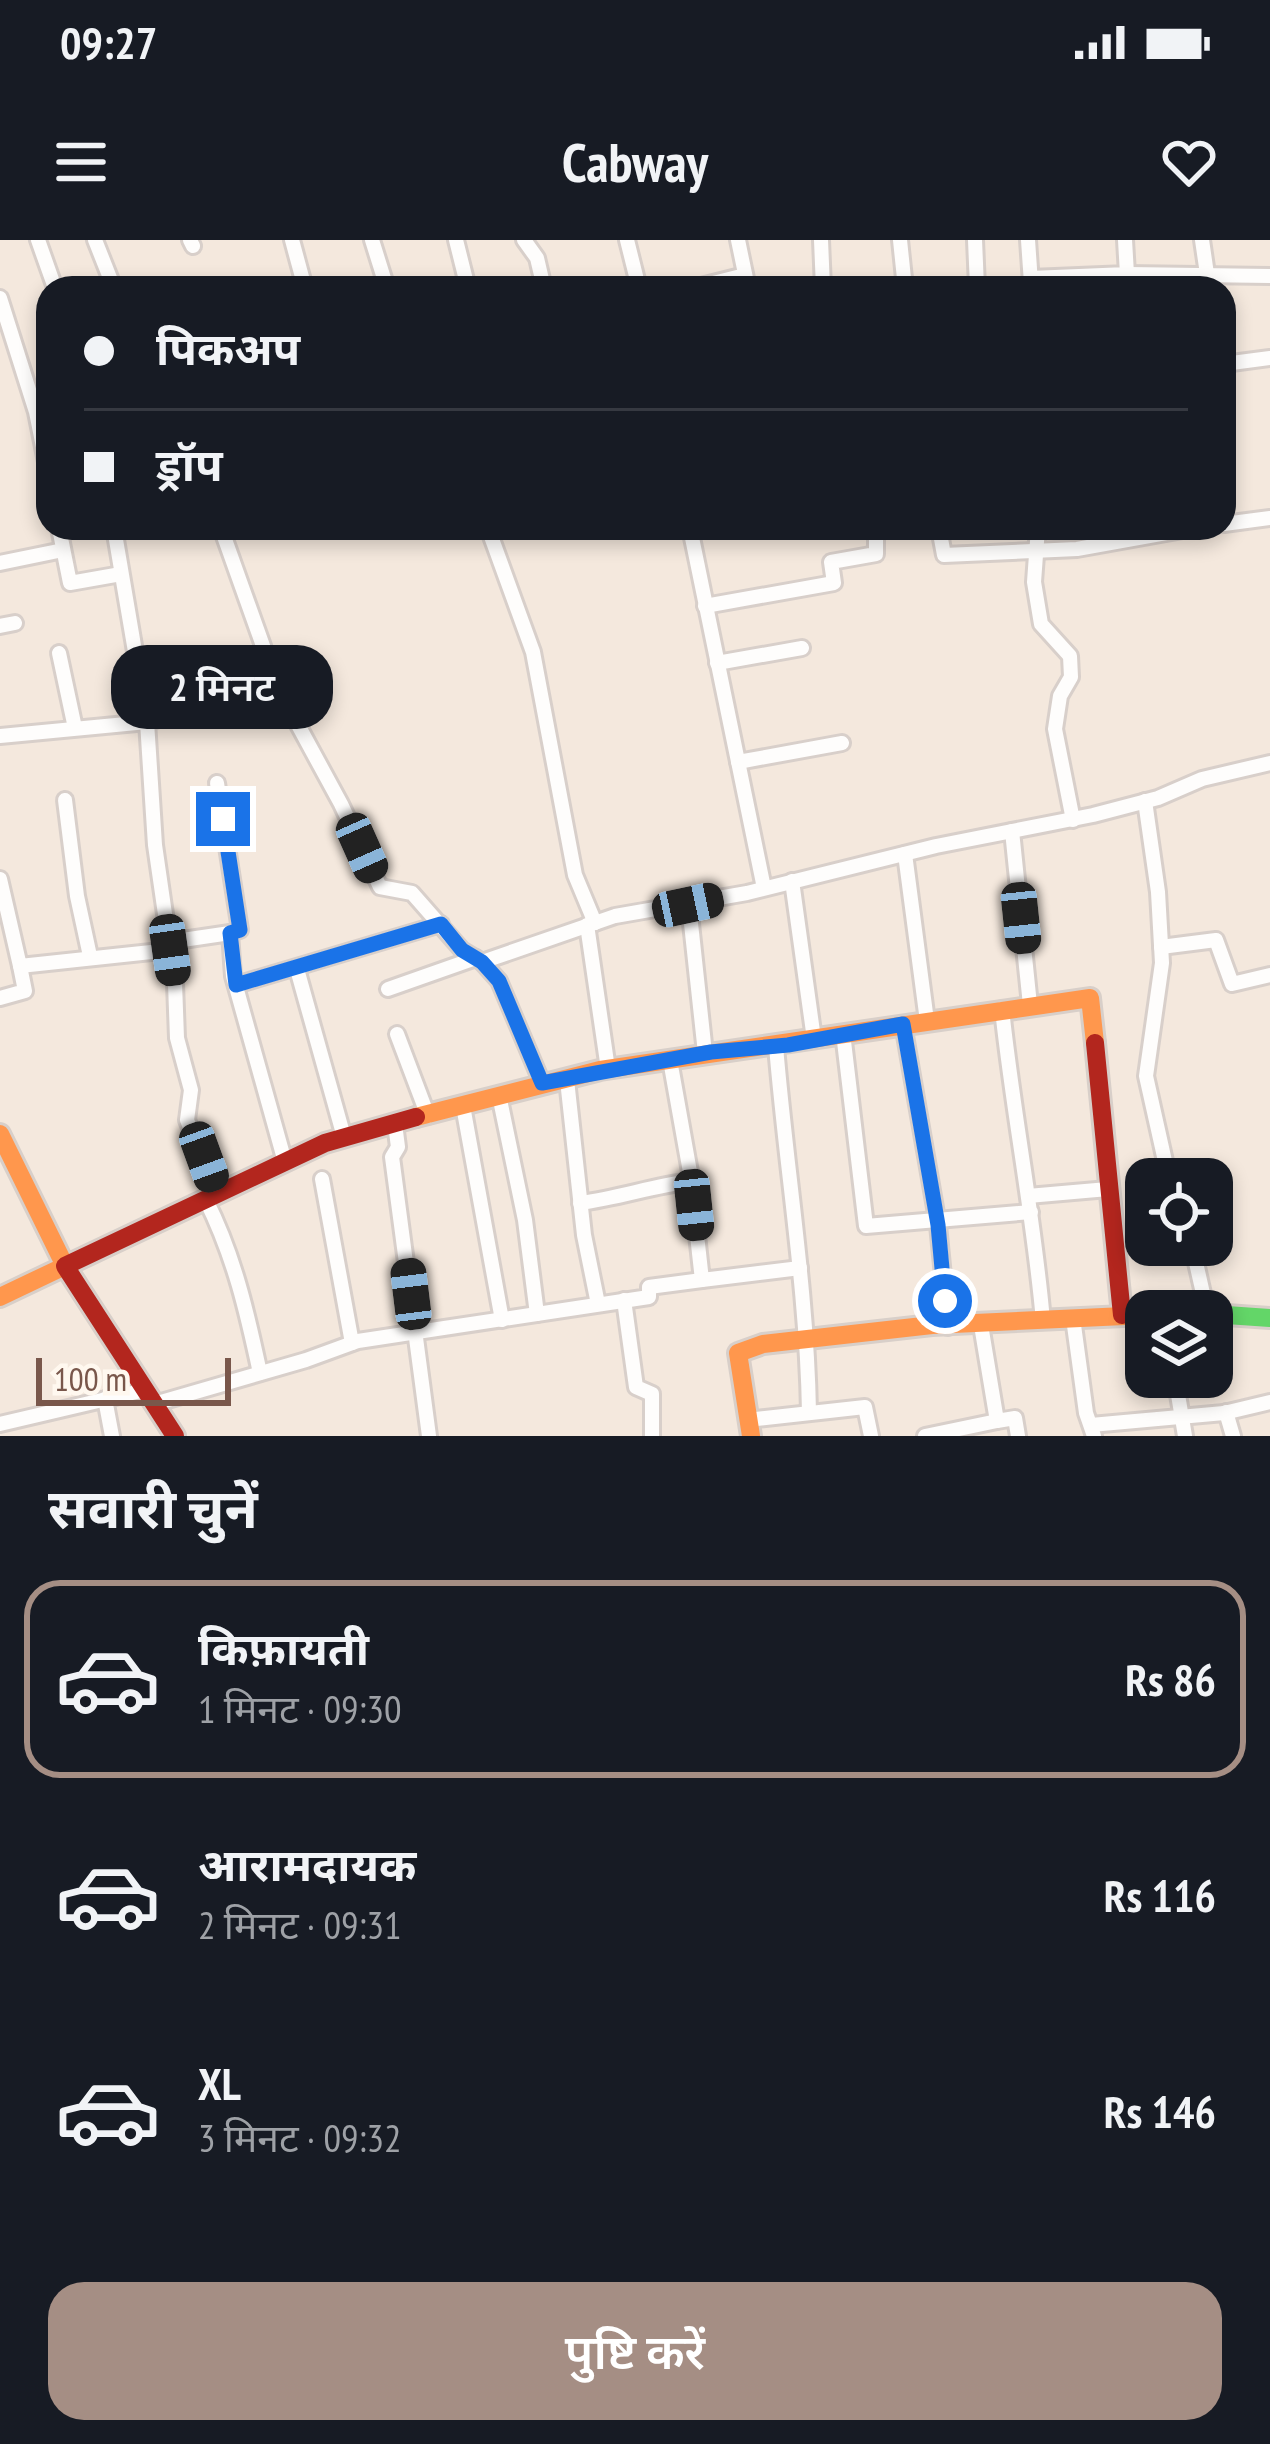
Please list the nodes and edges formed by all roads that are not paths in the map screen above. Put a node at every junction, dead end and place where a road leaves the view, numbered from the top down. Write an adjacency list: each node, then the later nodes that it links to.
1 (38, 240): 17 (street)
2 (94, 240): 18 (street)
3 (292, 240): 19 (street)
4 (372, 240): 20 (street)
5 (456, 240): 21 (street)
6 (524, 240): 22 (street)
7 (627, 240): 23 (street)
8 (738, 240): 24 (street)
9 (821, 240): 25 (street)
10 (900, 240): 26 (street)
11 (975, 240): 27 (street)
12 (1028, 240): 28 (street)
13 (1125, 240): 15 (street)
14 (1202, 240): 16 (street)
15 (1127, 274): 16 (street); 29 (street)
16 (1207, 274): 30 (street)
17 (52, 276)
18 (109, 276)
19 (302, 276)
20 (383, 276)
21 (465, 276)
22 (541, 276)
23 (634, 276)
24 (746, 276)
25 (822, 276)
26 (904, 276)
27 (977, 276)
28 (1030, 276)
29 (1110, 276)
30 (1270, 276)
31 (0, 298): 34 (street)
32 (1270, 358): 33 (street)
33 (1236, 362)
34 (36, 412)
35 (1270, 518): 36 (street)
36 (1236, 522)
37 (61, 540): 47 (street)
38 (116, 540): 49 (street)
39 (226, 540): 54 (street)
40 (492, 540): 72 (street)
41 (692, 540): 50 (street)
42 (876, 540): 50 (street)
43 (941, 540): 46 (street)
44 (1037, 540): 46 (street)
45 (1127, 540): 46 (street)
46 (1036, 549): 64 (street)
47 (63, 550): 48 (street); 49 (street)
48 (0, 562)
49 (121, 574): 55 (street)
50 (705, 606): 53 (street)
51 (802, 648): 53 (street)
52 (58, 652): 56 (street)
53 (717, 663): 59 (street)
54 (278, 688): 55 (street); 71 (street)
55 (147, 722): 56 (street); 74 (street)
56 (75, 728): 57 (street)
57 (0, 736)
58 (842, 743): 59 (street)
59 (738, 763): 69 (street)
60 (1270, 763): 63 (street)
61 (217, 783): 73 (street)
62 (65, 800): 76 (street)
63 (1145, 801): 64 (street); 75 (street)
64 (1073, 820): 65 (street)
65 (1012, 831): 66 (street); 84 (street)
66 (904, 854): 68 (street); 86 (street)
67 (0, 879): 78 (street)
68 (792, 880): 69 (street); 90 (street)
69 (764, 888): 70 (street)
70 (688, 905): 72 (street); 92 (street)
71 (441, 924): 77 (street); 79 (street)
72 (591, 924): 77 (street); 94 (street)
73 (230, 933): 74 (street); 81 (street)
74 (170, 946): 76 (street); 108 (street)
75 (1161, 947): 80 (street); 103 (street)
76 (90, 956): 78 (street)
77 (479, 960): 82 (street); 96 (street)
78 (20, 965): 83 (street)
79 (297, 969): 81 (street); 102 (street)
80 (1270, 975)
81 (236, 985): 104 (street)
82 (388, 989)
83 (0, 998)
84 (1030, 1005): 85 (main road); 107 (main road)
85 (1002, 1010): 86 (main road); 110 (street)
86 (927, 1021): 87 (main road)
87 (903, 1024): 88 (main road); 111 (street)
88 (842, 1033): 90 (main road); 111 (street)
89 (397, 1034): 99 (street)
90 (814, 1039): 91 (main road)
91 (776, 1046): 92 (main road); 113 (street)
92 (705, 1053): 93 (main road)
93 (670, 1060): 94 (main road); 106 (street)
94 (608, 1069): 95 (main road)
95 (567, 1080): 96 (main road); 109 (street)
96 (542, 1083): 97 (main road)
97 (499, 1095): 98 (main road); 118 (street)
98 (463, 1106): 99 (main road); 123 (street)
99 (428, 1116): 100 (main road)
100 (394, 1124): 102 (main road); 127 (street)
101 (0, 1134): 112 (main road)
102 (344, 1137): 104 (main road)
103 (1164, 1158)
104 (285, 1162): 108 (main road)
105 (322, 1178): 129 (street)
106 (691, 1180): 109 (street); 114 (street)
107 (1108, 1189): 110 (street); 119 (main road)
108 (212, 1198): 112 (main road); 130 (street)
109 (580, 1202): 117 (street)
110 (1029, 1204): 111 (street); 124 (street)
111 (937, 1220): 126 (street)
112 (65, 1266): 115 (main road); 131 (main road)
113 (800, 1268): 114 (street); 128 (street)
114 (702, 1280): 116 (street)
115 (0, 1297)
116 (624, 1300): 117 (street); 146 (street)
117 (598, 1304): 118 (street)
118 (537, 1314): 123 (street)
119 (1122, 1315): 121 (main road)
120 (1233, 1315): 122 (main road)
121 (1072, 1318): 124 (main road); 142 (street)
122 (1270, 1318)
123 (502, 1320): 127 (street)
124 (1042, 1321): 125 (main road)
125 (981, 1325): 126 (main road); 138 (street)
126 (947, 1327): 128 (main road)
127 (415, 1330): 129 (street); 145 (street)
128 (808, 1337): 135 (street); 140 (main road)
129 (352, 1343): 130 (street)
130 (260, 1373): 131 (street)
131 (149, 1397): 133 (street); 144 (main road)
132 (1179, 1398): 137 (street)
133 (105, 1400): 139 (street); 143 (street)
134 (1270, 1402): 136 (street)
135 (809, 1412): 140 (street); 147 (street)
136 (1226, 1412): 137 (street); 151 (street)
137 (1182, 1417): 141 (street); 150 (street)
138 (998, 1421): 148 (street); 149 (street)
139 (10, 1427)
140 (749, 1428)
141 (1141, 1428): 142 (street)
142 (1092, 1430)
143 (112, 1436)
144 (175, 1436)
145 (429, 1436)
146 (652, 1436)
147 (872, 1436)
148 (925, 1436)
149 (1018, 1436)
150 (1185, 1436)
151 (1233, 1436)

